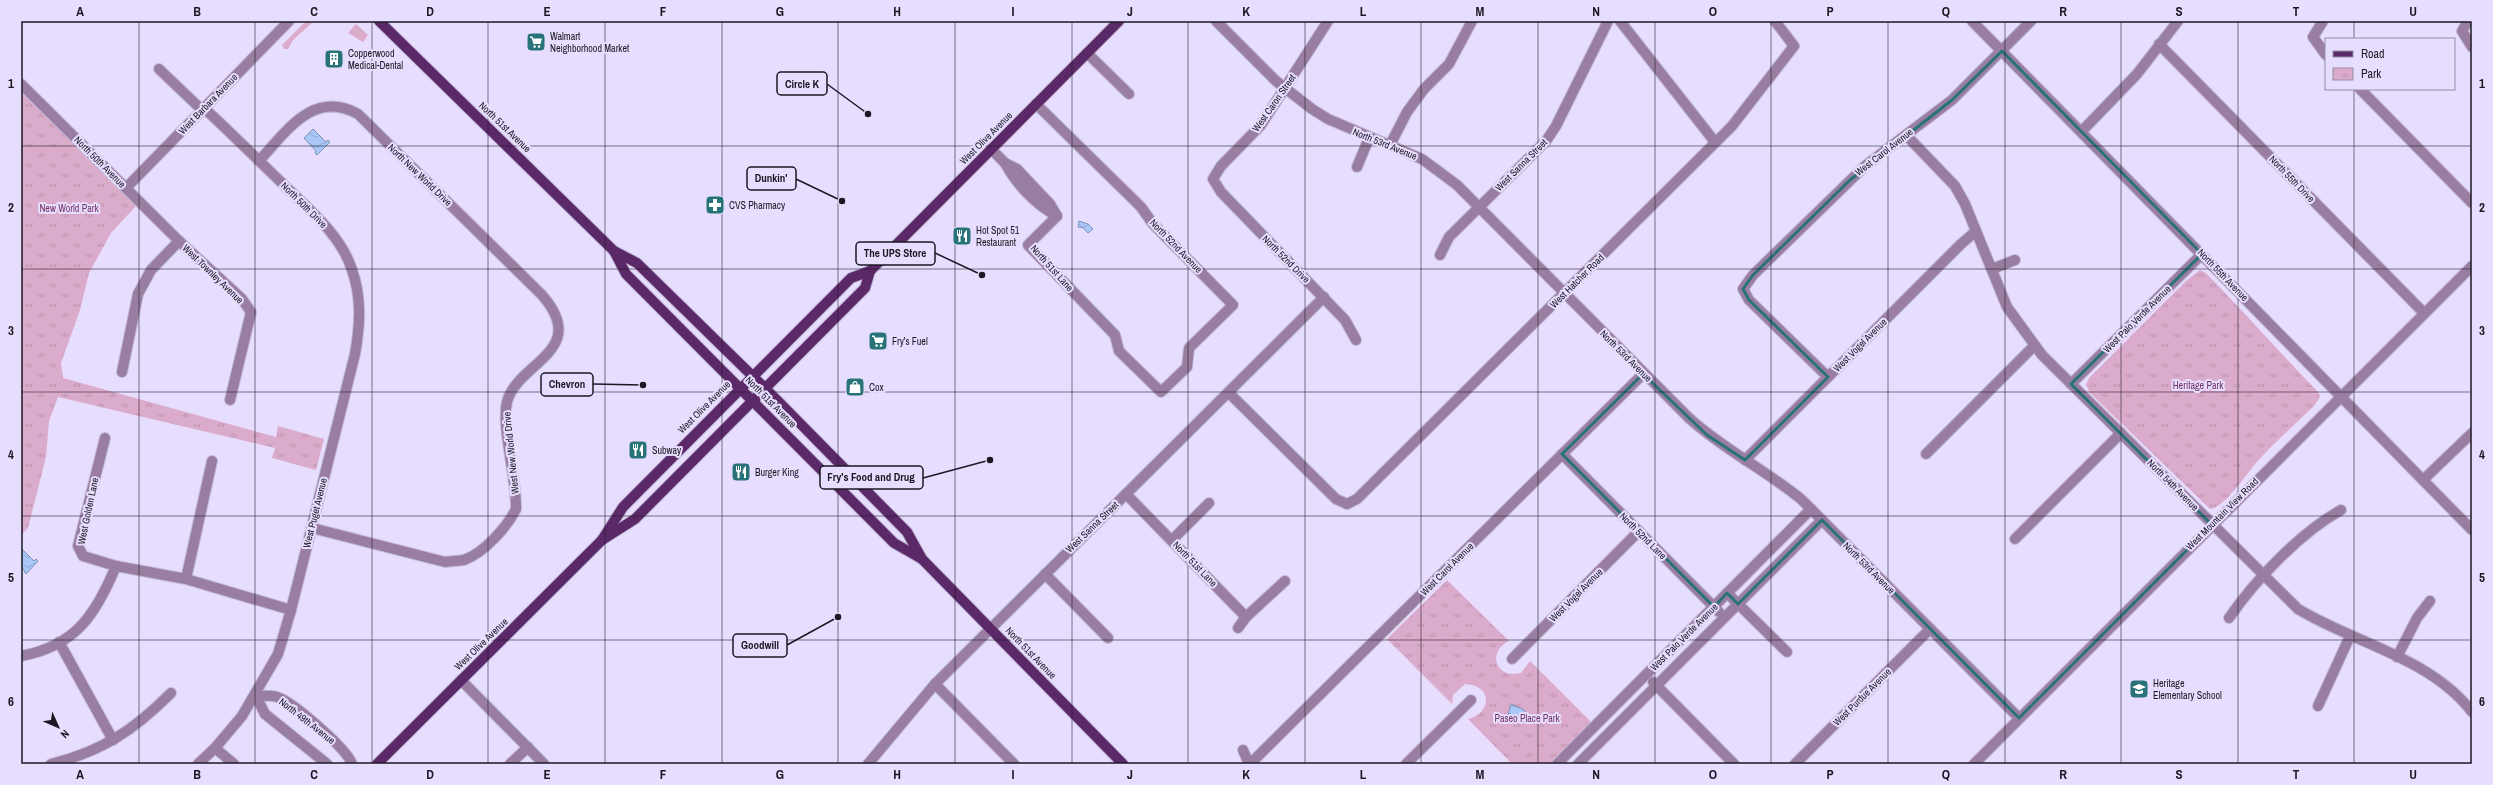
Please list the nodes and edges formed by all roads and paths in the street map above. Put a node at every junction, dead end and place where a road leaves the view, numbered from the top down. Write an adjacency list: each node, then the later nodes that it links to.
1 (289, 21): 26 (street, West Barbara Avenue)
2 (379, 21): 41 (main road, North 51st Avenue)
3 (1119, 21): 18 (main road, West Olive Avenue)
4 (1216, 21): 22 (street, North 53rd Avenue)
5 (1328, 21): 22 (street, West Caron Street)
6 (1472, 21): 31 (street)
7 (1608, 21): 38 (street, West Sanna Street)
8 (1620, 21): 30 (street)
9 (1775, 21): 30 (street, West Hatcher Road)
10 (1972, 21): 17 (street, North 55th Avenue)
11 (2031, 21): 17 (street, West Carol Avenue)
12 (2178, 21): 15 (street)
13 (2323, 21): 19 (street)
14 (2468, 21): 16 (street)
15 (2159, 44): 27 (street); 50 (street, North 55th Drive)
16 (2472, 47)
17 (2002, 51): 27 (street, North 55th Avenue); 28 (street, West Carol Avenue)
18 (1087, 53): 24 (street); 25 (main road, West Olive Avenue)
19 (2325, 54)
20 (159, 69): 26 (street, North 50th Drive)
21 (21, 84): 36 (street, North 50th Avenue)
22 (1286, 90): 29 (street, North 53rd Avenue); 35 (street, West Caron Street)
23 (2361, 90): 37 (street)
24 (1129, 94)
25 (1036, 104): 32 (main road, West Olive Avenue); 62 (street, North 52nd Avenue)
26 (203, 109): 33 (street, North 50th Drive); 36 (street, West Barbara Avenue)
27 (2082, 131): 42 (street, North 55th Avenue)
28 (1906, 135): 39 (street, North 54th Avenue); 58 (street, West Carol Avenue)
29 (1369, 138): 31 (street, North 53rd Avenue); 34 (street)
30 (1715, 142): 48 (street, West Hatcher Road)
31 (1390, 145): 38 (street, North 53rd Avenue)
32 (991, 149): 47 (main road, West Olive Avenue); 62 (street, North 51st Lane)
33 (259, 161): 51 (street, North 50th Drive); 52 (street, North New World Drive)
34 (1357, 167)
35 (1213, 179): 49 (street, North 52nd Drive)
36 (126, 188): 40 (street, North 50th Avenue)
37 (2472, 203)
38 (1479, 207): 43 (street, West Sanna Street); 48 (street, North 53rd Avenue)
39 (1976, 231): 46 (street, North 54th Avenue); 58 (street, West Vogel Avenue)
40 (179, 241): 55 (street); 65 (street, West Townley Avenue)
41 (614, 251): 57 (main road, North 51st Avenue); 60 (main road, North 51st Avenue)
42 (2202, 254): 59 (street, West Palo Verde Avenue); 64 (street, North 55th Avenue)
43 (1440, 255)
44 (2015, 260): 46 (street)
45 (2472, 266): 50 (street, West Mountain View Road)
46 (1992, 270): 54 (street, North 54th Avenue)
47 (870, 271): 57 (main road, West Olive Avenue); 61 (main road, West Olive Avenue)
48 (1564, 294): 56 (street, North 53rd Avenue); 63 (street, West Hatcher Road)
49 (1324, 297): 53 (street, North 52nd Drive); 63 (street, West Sanna Street)
50 (2424, 313): 64 (street, West Mountain View Road)
51 (360, 326): 81 (street, West Puget Avenue)
52 (558, 328): 81 (street, West New World Drive)
53 (1356, 340)
54 (2034, 346): 59 (street, North 54th Avenue); 71 (street)
55 (122, 372)
56 (1643, 374): 70 (street, West Carol Avenue); 72 (street, North 53rd Avenue)
57 (753, 376): 60 (main road, West Olive Avenue); 61 (main road, North 51st Avenue)
58 (1828, 377): 72 (street, West Vogel Avenue)
59 (2071, 384): 67 (street, North 54th Avenue)
60 (740, 388): 66 (main road, North 51st Avenue); 85 (main road, West Olive Avenue)
61 (766, 388): 66 (main road, West Olive Avenue); 87 (main road, North 51st Avenue)
62 (1161, 392)
63 (1229, 392): 75 (street, West Sanna Street)
64 (2341, 396): 74 (street, North 55th Avenue); 80 (street, West Mountain View Road)
65 (230, 400)
66 (753, 401): 85 (main road, West Olive Avenue); 87 (main road, North 51st Avenue)
67 (2121, 432): 80 (street, North 54th Avenue); 84 (street)
68 (2472, 433): 74 (street)
69 (105, 438): 88 (street, West Golden Lane)
70 (1562, 454): 83 (street, North 52nd Lane); 137 (street, West Carol Avenue)
71 (1926, 454)
72 (1745, 460): 77 (street, North 53rd Avenue)
73 (212, 461): 91 (street)
74 (2423, 480): 82 (street, North 55th Avenue)
75 (1126, 494): 86 (street, North 51st Lane); 89 (street, West Sanna Street)
76 (1209, 503): 86 (street)
77 (1811, 510): 79 (street, North 53rd Avenue); 93 (street, West Palo Verde Avenue)
78 (2341, 510): 90 (street)
79 (1822, 520): 95 (street, West Palo Verde Avenue); 103 (street, North 53rd Avenue)
80 (2212, 525): 90 (street, North 54th Avenue); 120 (street, West Mountain View Road)
81 (312, 528): 97 (street, West Puget Avenue)
82 (2472, 530)
83 (1639, 532): 96 (street, North 52nd Lane); 110 (street, West Vogel Avenue)
84 (2015, 539)
85 (602, 540): 112 (main road, West Olive Avenue)
86 (1172, 540): 98 (street, North 51st Lane)
87 (922, 559): 101 (main road, North 51st Avenue)
88 (116, 566): 91 (street); 106 (street)
89 (1045, 574): 101 (street, West Sanna Street); 105 (street)
90 (2264, 576): 100 (street); 104 (street, North 54th Avenue)
91 (186, 579): 97 (street)
92 (1285, 581): 98 (street)
93 (1727, 593): 95 (street); 96 (street, West Palo Verde Avenue)
94 (2430, 602): 109 (street)
95 (1738, 604): 99 (street, West Palo Verde Avenue); 107 (street)
96 (1714, 607): 99 (street, North 52nd Lane); 111 (street, West Palo Verde Avenue)
97 (291, 610): 116 (street, West Puget Avenue)
98 (1246, 617): 102 (street)
99 (1724, 618): 114 (street, West Palo Verde Avenue)
100 (2228, 618)
101 (990, 628): 113 (street, West Sanna Street); 136 (main road, North 51st Avenue)
102 (1238, 628)
103 (1930, 629): 120 (street, North 53rd Avenue); 141 (street, West Purdue Avenue)
104 (2350, 636): 109 (street, North 54th Avenue); 118 (street)
105 (1108, 638)
106 (59, 642): 108 (street); 121 (street)
107 (1787, 652)
108 (21, 656)
109 (2397, 658): 119 (street, North 54th Avenue)
110 (1512, 659)
111 (1645, 675): 114 (street); 125 (street, West Palo Verde Avenue)
112 (461, 680): 122 (street); 131 (main road, West Olive Avenue)
113 (934, 684): 134 (street, West Sanna Street); 135 (street)
114 (1656, 686): 139 (street, West Palo Verde Avenue); 140 (street)
115 (171, 693): 121 (street)
116 (256, 696): 123 (street, West Puget Avenue); 129 (street, North 49th Avenue); 130 (street, North 49th Avenue)
117 (1471, 700): 138 (street)
118 (2318, 706)
119 (2472, 712)
120 (2019, 718): 142 (street, West Mountain View Road)
121 (113, 740): 126 (street)
122 (528, 747): 132 (street); 133 (street)
123 (216, 748): 127 (street, West Puget Avenue); 128 (street)
124 (1243, 750): 137 (street)
125 (1563, 762)
126 (51, 764)
127 (198, 764)
128 (234, 764)
129 (327, 764)
130 (352, 764)
131 (377, 764)
132 (510, 764)
133 (544, 764)
134 (868, 764)
135 (1014, 764)
136 (1123, 764)
137 (1250, 764)
138 (1406, 764)
139 (1578, 764)
140 (1734, 764)
141 (1794, 764)
142 (1974, 764)

